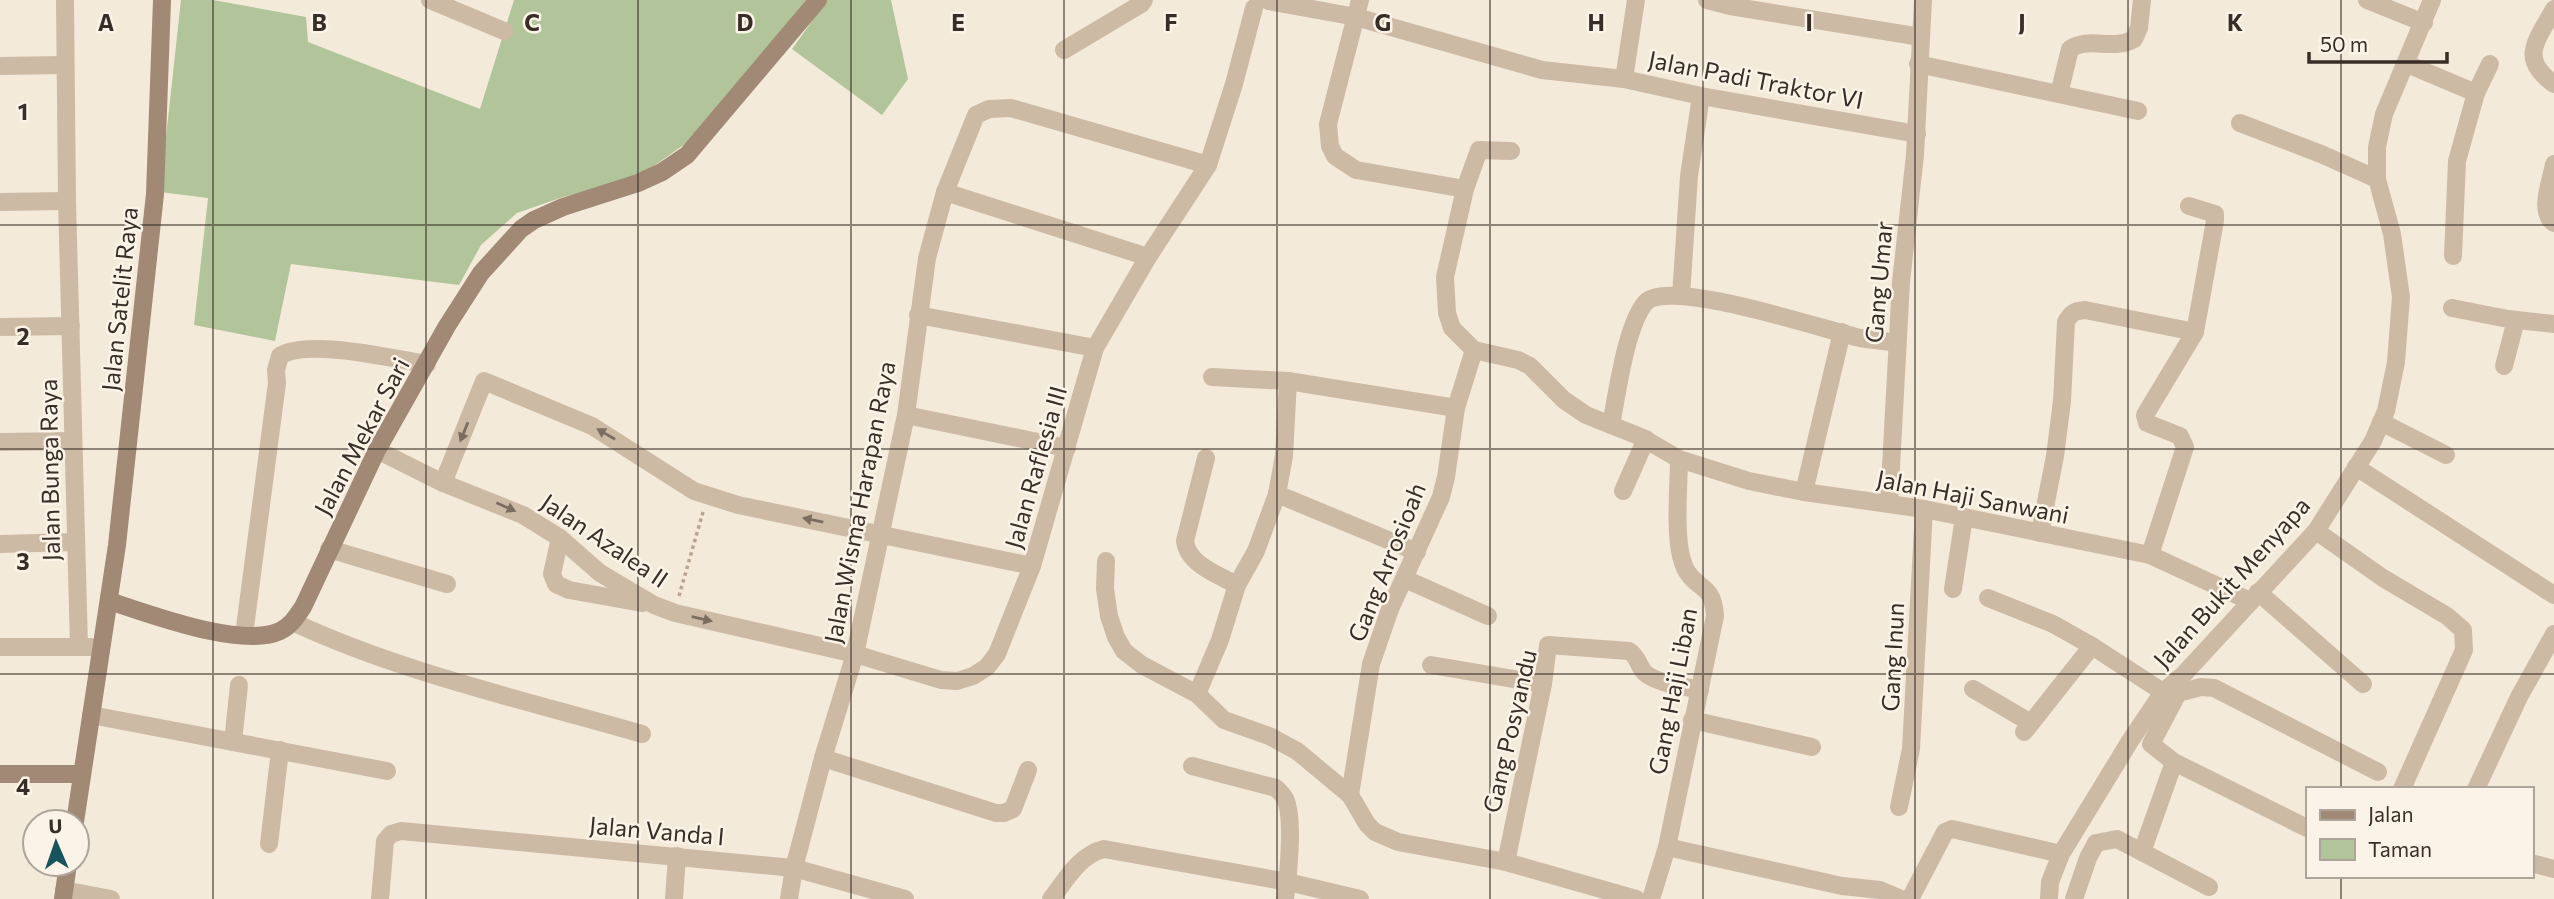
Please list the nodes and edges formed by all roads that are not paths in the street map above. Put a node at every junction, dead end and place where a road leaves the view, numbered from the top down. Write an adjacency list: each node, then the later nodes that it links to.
1 (65, 0): 23 (street, Jalan Bunga Raya)
2 (162, 0): 99 (street, Jalan Satelit Raya)
3 (430, 0): 17 (street)
4 (818, 0): 57 (street, Jalan Mekar Sari)
5 (1144, 0): 19 (street)
6 (1636, 0): 25 (street, Jalan Padi Traktor VI)
7 (1707, 0): 12 (street)
8 (1923, 0): 18 (street, Gang Umar)
9 (2143, 0): 28 (street)
10 (2367, 0): 16 (street)
11 (2432, 0): 16 (street, Jalan Bukit Menyapa)
12 (1731, 3): 18 (street)
13 (1261, 4): 14 (street); 35 (street, Jalan Raflesia III)
14 (1358, 8): 25 (street); 37 (street)
15 (2554, 9): 26 (street)
16 (2424, 23): 21 (street, Jalan Bukit Menyapa)
17 (504, 31)
18 (1921, 37): 20 (street, Gang Umar)
19 (1064, 50)
20 (1918, 64): 28 (street); 32 (street, Gang Umar)
21 (2407, 64): 27 (street); 36 (street, Jalan Bukit Menyapa)
22 (2490, 64): 27 (street)
23 (65, 65): 24 (street); 39 (street, Jalan Bunga Raya)
24 (0, 66)
25 (1624, 79): 29 (street, Jalan Padi Traktor VI)
26 (2554, 84)
27 (2476, 93): 43 (street)
28 (2059, 94): 30 (street)
29 (1701, 96): 32 (street, Jalan Padi Traktor VI); 45 (street)
30 (2138, 111)
31 (2240, 123): 36 (street)
32 (1917, 134): 54 (street, Gang Umar)
33 (1511, 151): 37 (street)
34 (2554, 164): 42 (street)
35 (1208, 165): 38 (street, Jalan Wisma Harapan Raya); 44 (street, Jalan Raflesia III)
36 (2377, 179): 63 (street, Jalan Bukit Menyapa)
37 (1465, 189): 56 (street)
38 (945, 192): 44 (street); 47 (street, Jalan Wisma Harapan Raya)
39 (66, 201): 40 (street); 50 (street, Jalan Bunga Raya)
40 (0, 202)
41 (2189, 206): 53 (street)
42 (2554, 223)
43 (2453, 256)
44 (1148, 257): 55 (street, Jalan Raflesia III)
45 (1681, 296): 52 (street); 64 (street)
46 (2452, 308): 48 (street)
47 (918, 314): 55 (street); 62 (street, Jalan Wisma Harapan Raya)
48 (2516, 320): 49 (street); 58 (street)
49 (2554, 324)
50 (71, 326): 51 (street); 66 (street, Jalan Bunga Raya)
51 (0, 327)
52 (1842, 332): 54 (street); 76 (street)
53 (2195, 332): 83 (street); 89 (street)
54 (1897, 343): 78 (street, Gang Umar)
55 (1095, 348): 68 (street, Jalan Raflesia III)
56 (1474, 350): 61 (street, Gang Arrosioah); 64 (street, Jalan Haji Sanwani)
57 (426, 364): 69 (street, Jalan Mekar Sari); 104 (street)
58 (2504, 366)
59 (1213, 377): 60 (street)
60 (1288, 381): 61 (street); 77 (street)
61 (1456, 408): 88 (street, Gang Arrosioah)
62 (905, 415): 68 (street); 82 (street, Jalan Wisma Harapan Raya)
63 (2381, 422): 70 (street); 73 (street, Jalan Bukit Menyapa)
64 (1611, 425): 65 (street, Jalan Haji Sanwani)
65 (1646, 439): 72 (street, Jalan Haji Sanwani); 75 (street)
66 (73, 441): 67 (street); 85 (street, Jalan Bunga Raya)
67 (0, 442)
68 (1067, 448): 91 (street, Jalan Raflesia III)
69 (377, 450): 74 (street, Jalan Azalea II); 87 (street, Jalan Mekar Sari)
70 (2446, 455)
71 (1206, 458): 94 (street)
72 (1679, 460): 76 (street, Jalan Haji Sanwani); 115 (street, Gang Haji Liban)
73 (2356, 467): 81 (street, Jalan Bukit Menyapa); 96 (street)
74 (443, 483): 82 (street, one-way to 74); 84 (street, Jalan Azalea II, one-way to 84)
75 (1623, 491)
76 (1804, 492): 78 (street, Jalan Haji Sanwani)
77 (1277, 494): 88 (street); 94 (street)
78 (1889, 504): 79 (street, Jalan Haji Sanwani)
79 (1924, 509): 80 (street, Jalan Haji Sanwani); 135 (street, Gang Inun)
80 (1964, 517): 83 (street, Jalan Haji Sanwani); 95 (street)
81 (2316, 531): 97 (street, Jalan Bukit Menyapa); 132 (street)
82 (880, 533): 91 (street); 109 (street, Jalan Wisma Harapan Raya)
83 (2040, 533): 89 (street, Jalan Haji Sanwani)
84 (560, 538): 100 (street, Jalan Azalea II); 100 (street)
85 (75, 542): 86 (street); 105 (street, Jalan Bunga Raya)
86 (0, 544)
87 (329, 549): 93 (street); 102 (street, Jalan Mekar Sari)
88 (1417, 552): 92 (street, Gang Arrosioah)
89 (2150, 555): 97 (street, Jalan Haji Sanwani)
90 (1106, 561): 117 (street)
91 (1031, 566): 109 (street, Jalan Raflesia III)
92 (1405, 579): 101 (street); 134 (street, Gang Arrosioah)
93 (447, 584)
94 (1237, 584): 117 (street)
95 (1953, 589)
96 (2554, 595)
97 (2254, 596): 112 (street, Jalan Haji Sanwani); 116 (street, Jalan Bukit Menyapa)
98 (1988, 598): 106 (street)
99 (109, 601): 104 (street); 107 (street)
100 (654, 605): 109 (street, Jalan Azalea II, one-way to 109)
101 (1488, 616)
102 (293, 622): 104 (street); 120 (street)
103 (2554, 634): 133 (street)
104 (244, 635)
105 (79, 646): 107 (street); 108 (street)
106 (2092, 646): 114 (street); 116 (street)
107 (102, 647): 118 (street)
108 (0, 648)
109 (855, 654): 124 (street, Jalan Wisma Harapan Raya)
110 (1431, 665): 111 (street)
111 (1543, 684): 115 (street, Gang Posyandu); 143 (street, Gang Posyandu)
112 (2363, 684)
113 (239, 685): 121 (street)
114 (1973, 689)
115 (1700, 690): 119 (street, Gang Haji Liban)
116 (2163, 692): 141 (street, Jalan Bukit Menyapa)
117 (1197, 694): 134 (street)
118 (91, 715): 121 (street); 131 (street)
119 (1692, 720): 122 (street); 139 (street, Gang Haji Liban)
120 (642, 734)
121 (233, 742): 123 (street)
122 (1812, 747)
123 (280, 750): 128 (street); 138 (street)
124 (823, 758): 127 (street); 145 (street, Jalan Wisma Harapan Raya)
125 (2174, 762): 129 (street); 137 (street); 140 (street)
126 (1192, 766): 148 (street)
127 (1028, 770)
128 (387, 771)
129 (2378, 772)
130 (0, 774): 131 (street)
131 (82, 774): 136 (street)
132 (2403, 787)
133 (2477, 787)
134 (1350, 795): 143 (street)
135 (1899, 807)
136 (77, 808)
137 (2306, 828)
138 (269, 844)
139 (1667, 847): 149 (street); 159 (street, Gang Haji Liban)
140 (2142, 852): 147 (street); 163 (street)
141 (2061, 855): 161 (street); 162 (street, Jalan Bukit Menyapa)
142 (677, 856): 145 (street, Jalan Vanda I); 152 (street, Jalan Vanda I); 153 (street)
143 (1506, 862): 158 (street)
144 (2533, 864): 146 (street)
145 (794, 868): 154 (street, Jalan Wisma Harapan Raya); 155 (street, Jalan Vanda I)
146 (2554, 869)
147 (2209, 887)
148 (1286, 890): 156 (street); 157 (street)
149 (1841, 892): 160 (street)
150 (64, 894): 151 (street)
151 (111, 899)
152 (380, 899)
153 (674, 899)
154 (789, 899)
155 (905, 899)
156 (1051, 899)
157 (1360, 899)
158 (1636, 899)
159 (1651, 899)
160 (1901, 899)
161 (1910, 899)
162 (2049, 899)
163 (2074, 899)

